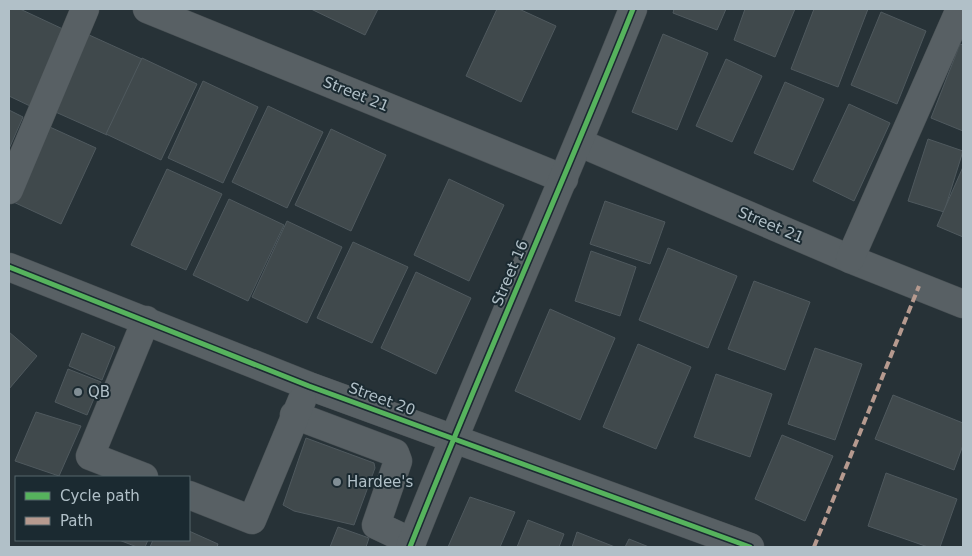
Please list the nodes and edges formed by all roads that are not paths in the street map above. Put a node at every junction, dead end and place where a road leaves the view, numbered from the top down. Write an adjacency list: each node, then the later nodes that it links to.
1 (86, 9): 7 (street)
2 (147, 9): 6 (street, Street 21)
3 (633, 9): 5 (street, Street 16)
4 (960, 9): 8 (street)
5 (580, 142): 6 (street, Street 16); 8 (street, Street 21)
6 (564, 179): 14 (street, Street 16)
7 (9, 190)
8 (850, 259): 10 (street, Street 21)
9 (9, 267): 11 (street, Street 20)
10 (963, 304)
11 (146, 320): 12 (street, Street 20); 15 (street)
12 (309, 386): 13 (street); 14 (street, Street 20)
13 (294, 415): 16 (street); 17 (street)
14 (454, 438): 17 (street, Street 16); 18 (street, Street 20)
15 (141, 476)
16 (190, 495)
17 (411, 545)
18 (750, 547)

